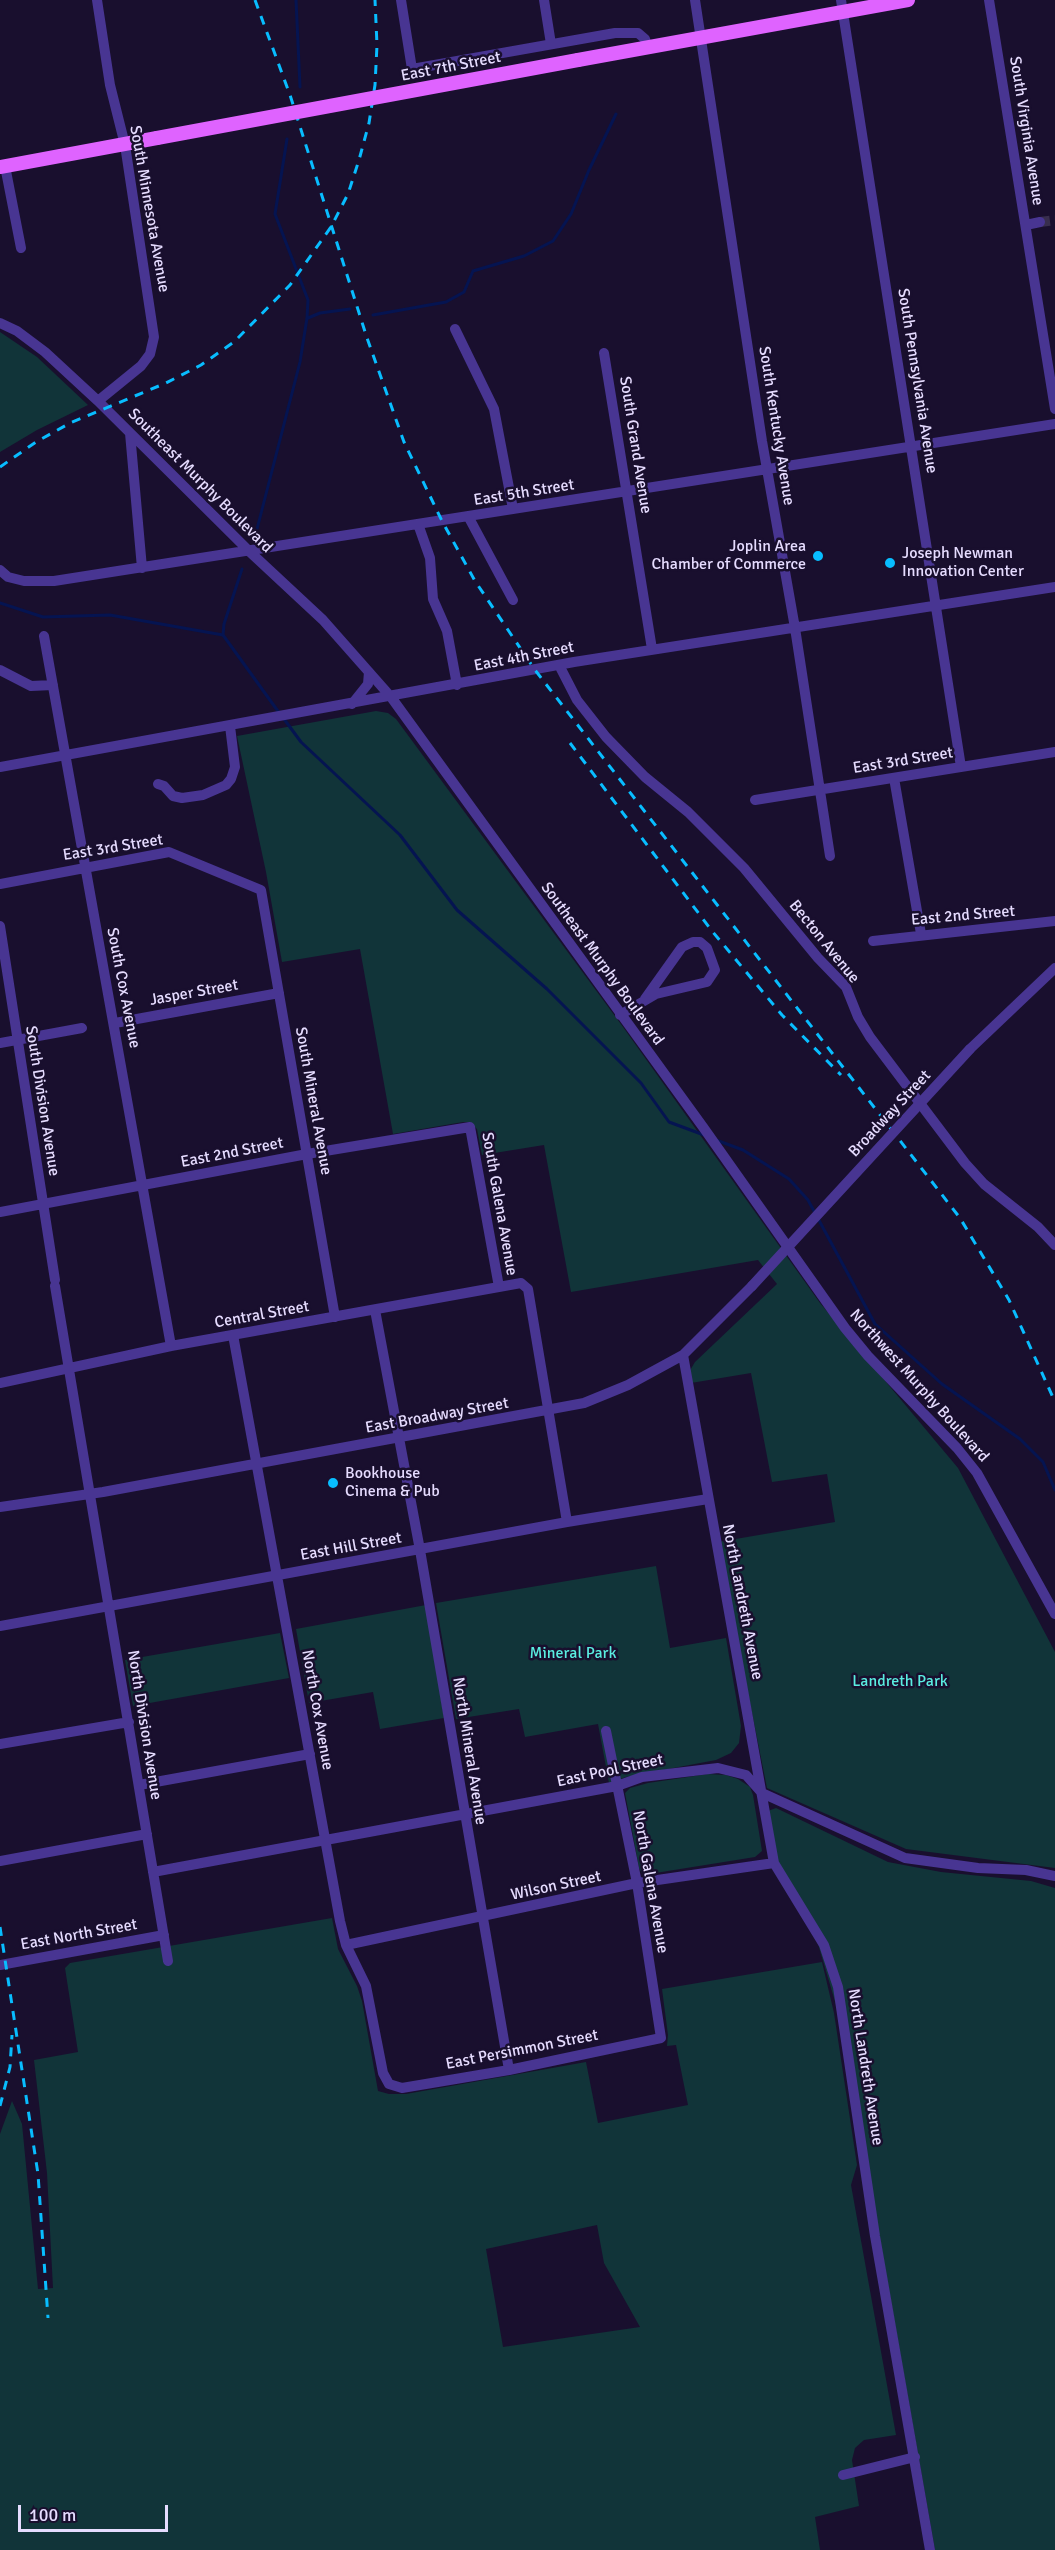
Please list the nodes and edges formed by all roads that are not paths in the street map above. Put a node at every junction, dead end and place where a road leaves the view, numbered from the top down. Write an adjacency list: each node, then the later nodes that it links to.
1 (97, 0): 11 (street, South Minnesota Avenue)
2 (401, 0): 9 (street, East 7th Street)
3 (544, 0): 9 (street)
4 (695, 0): 8 (street, South Kentucky Avenue)
5 (908, 0): 7 (main road, East 7th Street)
6 (989, 0): 14 (street, South Virginia Avenue)
7 (842, 5): 8 (main road, East 7th Street); 23 (street, South Pennsylvania Avenue)
8 (701, 38): 10 (main road, East 7th Street); 24 (street, South Kentucky Avenue)
9 (551, 44): 10 (street, East 7th Street)
10 (648, 48): 11 (main road, East 7th Street, bridge)
11 (125, 145): 12 (main road, East 7th Street); 19 (street, South Minnesota Avenue)
12 (2, 167): 15 (street)
13 (1040, 222): 14 (street)
14 (1026, 225): 20 (street, South Virginia Avenue)
15 (21, 248)
16 (0, 323): 19 (street, Southeast Murphy Boulevard)
17 (455, 329): 26 (street)
18 (604, 353): 25 (street, South Grand Avenue)
19 (98, 401): 22 (street, Southeast Murphy Boulevard)
20 (1055, 409)
21 (1055, 424): 23 (street, East 5th Street)
22 (130, 433): 29 (street, Southeast Murphy Boulevard); 30 (street)
23 (911, 447): 24 (street, East 5th Street); 34 (street, South Pennsylvania Avenue)
24 (768, 470): 25 (street, East 5th Street); 35 (street, South Kentucky Avenue)
25 (627, 492): 26 (street, East 5th Street); 37 (street, South Grand Avenue)
26 (513, 509): 27 (street, East 5th Street)
27 (468, 516): 28 (street, East 5th Street); 33 (street)
28 (418, 525): 29 (street, East 5th Street); 42 (street)
29 (250, 552): 30 (street, East 5th Street); 40 (street, Southeast Murphy Boulevard)
30 (142, 568): 31 (street, East 5th Street)
31 (0, 570)
32 (1055, 587): 34 (street, East 4th Street)
33 (513, 600)
34 (936, 606): 35 (street, East 4th Street); 49 (street, South Pennsylvania Avenue)
35 (795, 628): 37 (street, East 4th Street); 52 (street, South Kentucky Avenue)
36 (44, 636): 41 (street, South Cox Avenue)
37 (652, 649): 38 (street, East 4th Street)
38 (559, 665): 42 (street, East 4th Street); 75 (street, Becton Avenue)
39 (0, 670): 41 (street)
40 (369, 672): 43 (street, Southeast Murphy Boulevard); 44 (street)
41 (53, 685): 47 (street, South Cox Avenue)
42 (457, 685): 43 (street, East 4th Street)
43 (391, 697): 44 (street, East 4th Street); 65 (street, Southeast Murphy Boulevard)
44 (352, 704): 45 (street, East 4th Street)
45 (230, 726): 47 (street, East 4th Street); 51 (street)
46 (1055, 752): 49 (street, East 3rd Street)
47 (66, 755): 48 (street, East 4th Street); 55 (street, South Cox Avenue)
48 (0, 767)
49 (961, 767): 50 (street, East 3rd Street)
50 (894, 778): 52 (street, East 3rd Street); 60 (street)
51 (158, 784)
52 (820, 790): 53 (street, East 3rd Street); 54 (street, South Kentucky Avenue)
53 (755, 800)
54 (830, 856)
55 (84, 867): 56 (street, East 3rd Street); 57 (street, East 3rd Street); 66 (street, South Cox Avenue)
56 (0, 884)
57 (261, 890): 63 (street, South Mineral Avenue)
58 (1055, 921): 60 (street, East 2nd Street)
59 (0, 926): 68 (street, South Division Avenue)
60 (921, 934): 61 (street, East 2nd Street)
61 (873, 941)
62 (1055, 968): 77 (street, Broadway Street, bridge)
63 (279, 993): 66 (street, Jasper Street); 71 (street, South Mineral Avenue)
64 (645, 999): 64 (street); 65 (street)
65 (620, 1015): 76 (street, Southeast Murphy Boulevard)
66 (115, 1023): 72 (street, South Cox Avenue)
67 (82, 1028): 68 (street)
68 (18, 1040): 69 (street); 73 (street, South Division Avenue)
69 (0, 1043)
70 (470, 1127): 71 (street, East 2nd Street); 78 (street, South Galena Avenue)
71 (307, 1154): 72 (street, East 2nd Street); 81 (street, South Mineral Avenue)
72 (142, 1185): 73 (street, East 2nd Street); 83 (street, South Cox Avenue)
73 (43, 1204): 74 (street, East 2nd Street); 85 (street, South Division Avenue)
74 (0, 1212)
75 (1055, 1245)
76 (808, 1276): 97 (street, Northwest Murphy Boulevard)
77 (752, 1286): 84 (street, East Broadway Street)
78 (499, 1287): 79 (street, Central Street); 80 (street, Central Street)
79 (528, 1288): 87 (street, South Galena Avenue)
80 (375, 1310): 81 (street, Central Street); 88 (street)
81 (335, 1317): 82 (street, Central Street)
82 (233, 1335): 83 (street, Central Street); 89 (street, North Cox Avenue)
83 (171, 1346): 85 (street, Central Street)
84 (682, 1354): 87 (street, East Broadway Street); 91 (street, North Landreth Avenue)
85 (69, 1368): 86 (street, Central Street); 90 (street, South Division Avenue)
86 (0, 1383)
87 (549, 1411): 88 (street, East Broadway Street); 93 (street)
88 (400, 1438): 89 (street, East Broadway Street); 94 (street, North Mineral Avenue)
89 (257, 1464): 90 (street, East Broadway Street); 95 (street, North Cox Avenue)
90 (91, 1493): 92 (street); 96 (street, North Division Avenue)
91 (708, 1499): 93 (street, East Hill Street); 105 (street, North Landreth Avenue)
92 (0, 1507)
93 (567, 1522): 94 (street, East Hill Street)
94 (420, 1550): 95 (street, East Hill Street); 106 (street, North Mineral Avenue)
95 (277, 1576): 96 (street, East Hill Street); 102 (street, North Cox Avenue)
96 (110, 1607): 98 (street, East Hill Street); 99 (street, North Division Avenue)
97 (1055, 1614)
98 (0, 1626)
99 (129, 1722): 101 (street); 103 (street, North Division Avenue)
100 (606, 1731): 104 (street, North Galena Avenue)
101 (0, 1744)
102 (310, 1754): 103 (street); 108 (street, North Cox Avenue)
103 (139, 1785): 107 (street, North Division Avenue)
104 (617, 1786): 105 (street, East Pool Street); 106 (street, East Pool Street); 113 (street, North Galena Avenue)
105 (762, 1793): 110 (street, North Landreth Avenue); 112 (street, East Pool Street)
106 (464, 1815): 108 (street, East Pool Street); 114 (street, North Mineral Avenue)
107 (147, 1834): 109 (street); 111 (street, North Division Avenue)
108 (325, 1840): 111 (street, East Pool Street); 116 (street, North Cox Avenue)
109 (0, 1861)
110 (774, 1863): 113 (street, Wilson Street); 122 (street, North Landreth Avenue)
111 (153, 1872): 115 (street, North Division Avenue)
112 (1055, 1876)
113 (637, 1883): 114 (street, Wilson Street); 119 (street, North Galena Avenue)
114 (481, 1917): 116 (street, Wilson Street); 120 (street, North Mineral Avenue)
115 (164, 1935): 117 (street, North Division Avenue); 118 (street, East North Street)
116 (346, 1944): 121 (street, North Cox Avenue)
117 (168, 1961)
118 (0, 1965)
119 (661, 2038): 120 (street, East Persimmon Street)
120 (509, 2070): 121 (street, East Persimmon Street)
121 (389, 2084)
122 (915, 2457): 123 (street); 124 (street, North Landreth Avenue)
123 (843, 2475)
124 (930, 2550)

